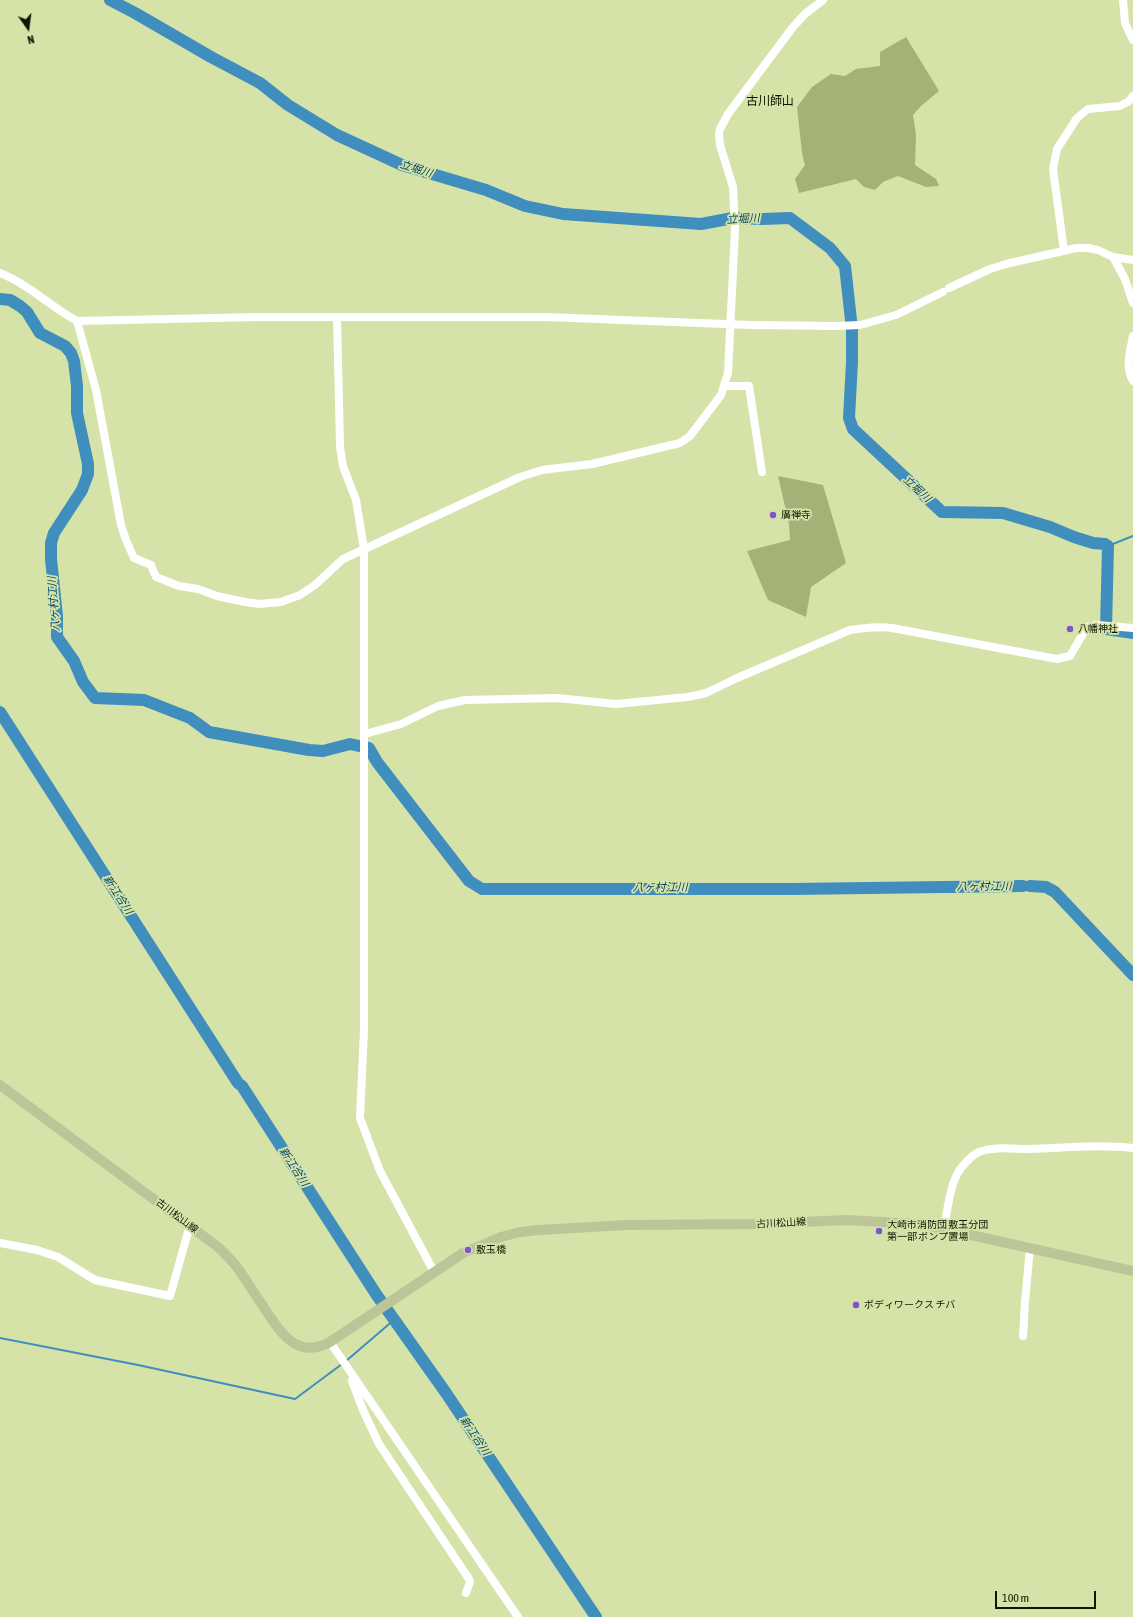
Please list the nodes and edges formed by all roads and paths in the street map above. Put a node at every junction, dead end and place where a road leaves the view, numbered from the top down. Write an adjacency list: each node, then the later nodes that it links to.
1 (823, 0): 12 (street)
2 (1123, 0): 3 (street)
3 (1133, 40)
4 (1133, 96): 5 (street)
5 (1064, 251): 6 (street); 12 (street)
6 (1113, 257): 7 (street); 9 (street)
7 (1133, 260)
8 (0, 273): 11 (street)
9 (1133, 303)
10 (337, 317): 11 (street); 12 (street); 17 (street)
11 (77, 320): 17 (street)
12 (730, 324): 15 (street)
13 (1133, 336): 14 (street)
14 (1133, 381)
15 (724, 386): 16 (street); 17 (street)
16 (762, 472)
17 (364, 549): 19 (street)
18 (1133, 628): 19 (street)
19 (364, 734): 27 (street)
20 (0, 1085): 22 (main road, 古川松山線)
21 (1133, 1148): 23 (street)
22 (190, 1225): 24 (street); 29 (main road, 古川松山線)
23 (944, 1229): 25 (main road, 古川松山線); 27 (main road, 古川松山線)
24 (0, 1243)
25 (1030, 1248): 26 (main road, 古川松山線); 28 (street)
26 (1133, 1271)
27 (434, 1272): 29 (main road)
28 (1023, 1336)
29 (333, 1340): 30 (street)
30 (348, 1369): 31 (street); 32 (street)
31 (466, 1593)
32 (518, 1617)

